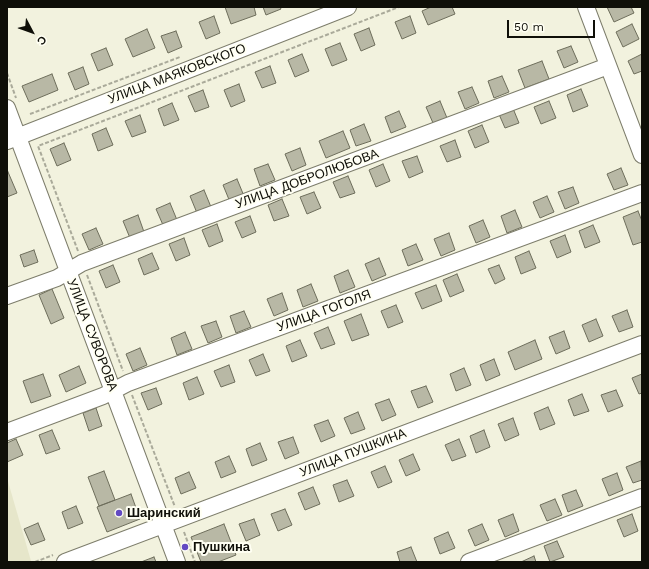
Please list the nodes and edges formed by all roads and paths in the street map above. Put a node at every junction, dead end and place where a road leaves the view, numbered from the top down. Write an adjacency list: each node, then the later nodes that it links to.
1 (348, 7): 8 (street, УЛИЦА МАЯКОВСКОГО)
2 (586, 7): 4 (street)
3 (186, 55): 7 (path)
4 (608, 66): 9 (street); 11 (street, УЛИЦА ДОБРОЛЮБОВА)
5 (7, 73): 6 (path)
6 (12, 105): 8 (street, УЛИЦА СУВОРОВА)
7 (30, 114)
8 (13, 139): 11 (street, УЛИЦА СУВОРОВА)
9 (642, 155)
10 (642, 193): 14 (street, УЛИЦА ГОГОЛЯ)
11 (68, 271): 12 (street, УЛИЦА ДОБРОЛЮБОВА); 14 (street, УЛИЦА СУВОРОВА)
12 (7, 296)
13 (642, 344): 17 (street, УЛИЦА ПУШКИНА)
14 (114, 391): 15 (street, УЛИЦА ГОГОЛЯ); 17 (street, УЛИЦА СУВОРОВА)
15 (7, 432)
16 (642, 497): 20 (street)
17 (164, 525): 18 (street, УЛИЦА ПУШКИНА); 19 (street, УЛИЦА СУВОРОВА)
18 (64, 562)
19 (177, 562)
20 (469, 562)

